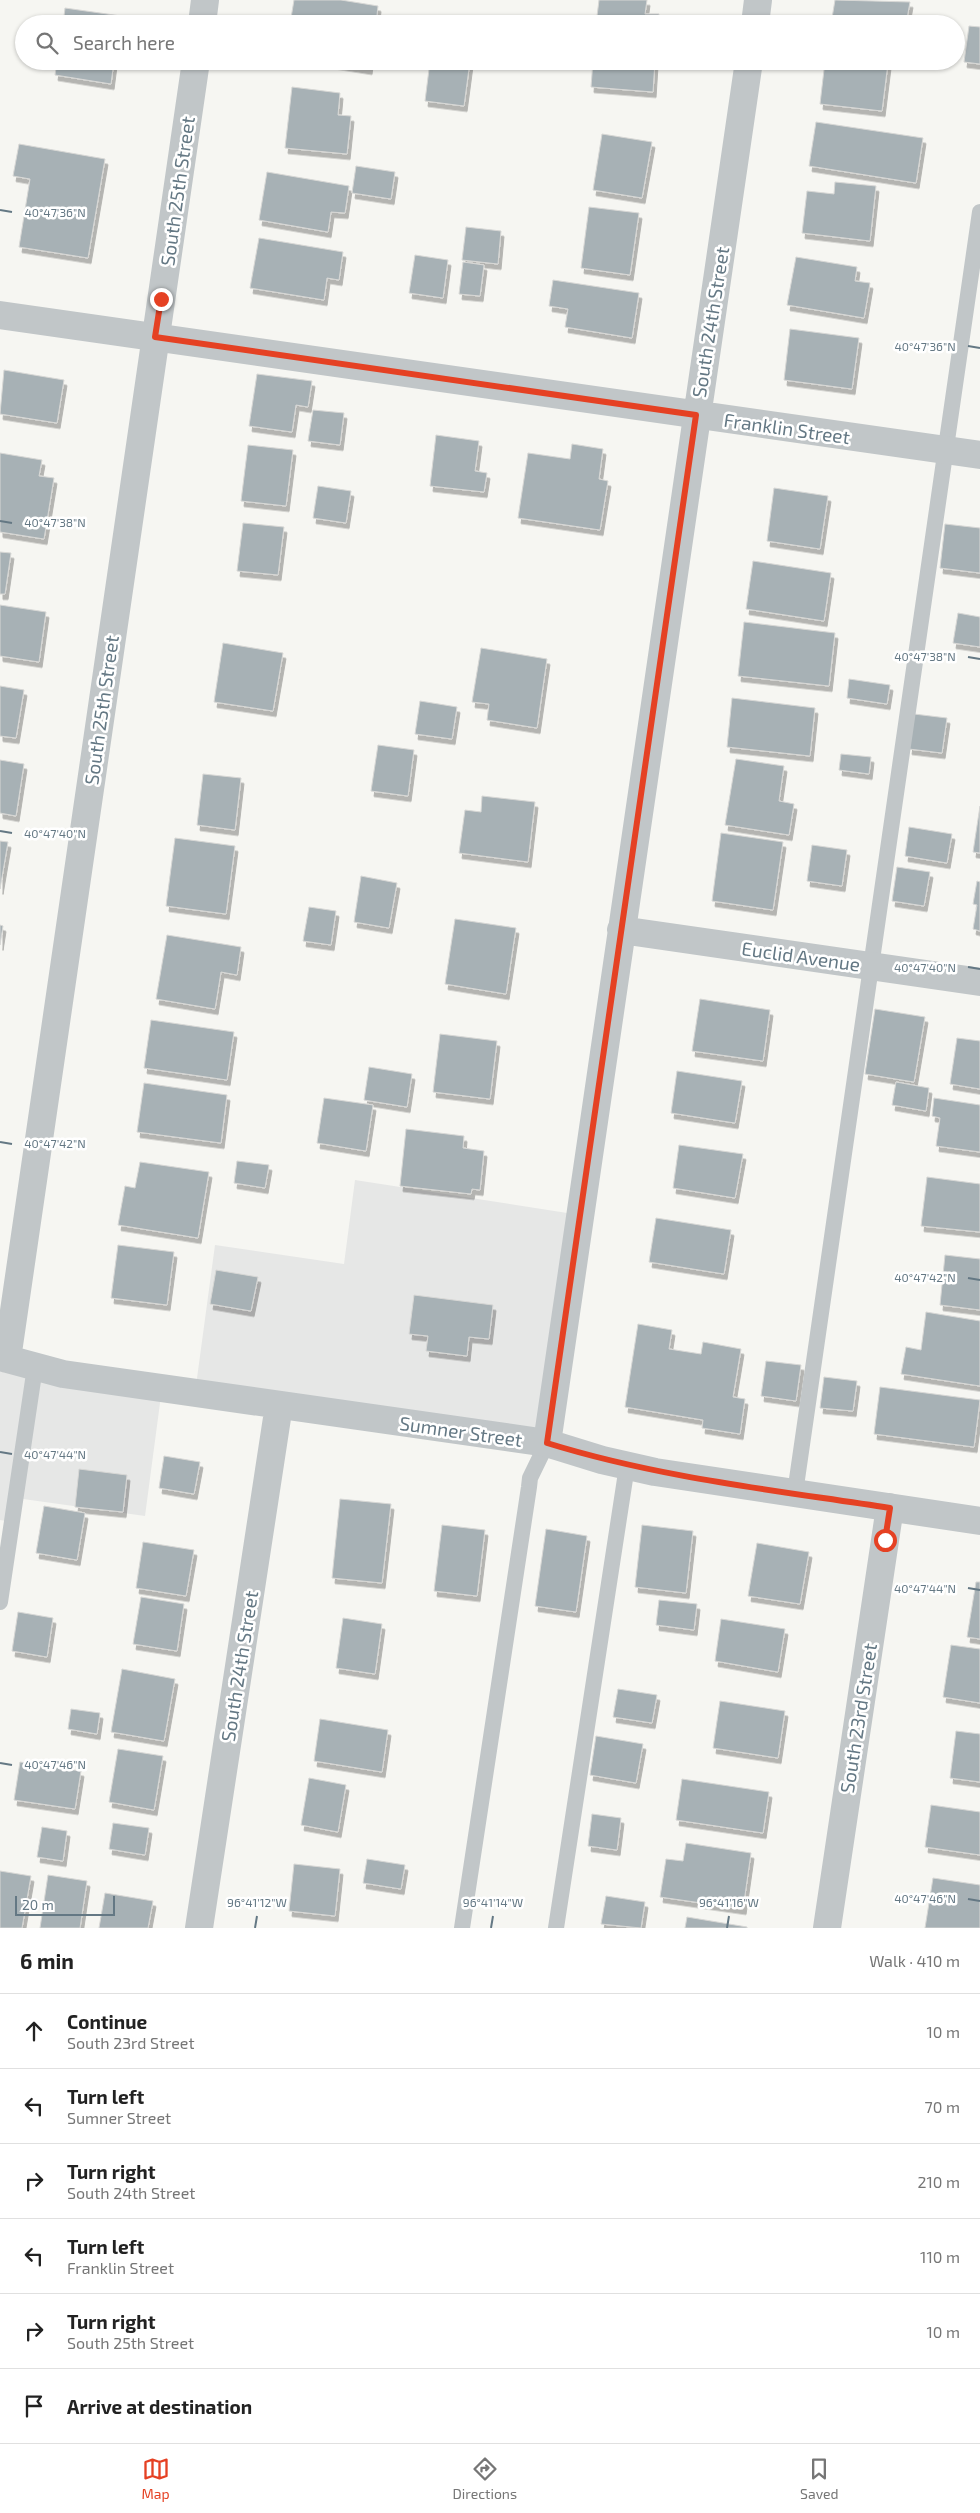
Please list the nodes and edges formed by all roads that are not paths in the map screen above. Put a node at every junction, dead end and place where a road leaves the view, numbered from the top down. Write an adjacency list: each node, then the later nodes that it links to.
1 (205, 0): 3 (street)
2 (758, 0): 4 (street)
3 (203, 15)
4 (756, 15)
5 (195, 70): 9 (street, South 25th Street)
6 (748, 70): 10 (street, South 24th Street)
7 (980, 212): 11 (lane)
8 (0, 315): 9 (street, Franklin Street)
9 (155, 337): 10 (street, Franklin Street); 16 (street, South 25th Street)
10 (696, 415): 11 (street, Franklin Street); 13 (street, South 24th Street)
11 (945, 450): 12 (street, Franklin Street); 14 (lane)
12 (980, 455)
13 (621, 930): 14 (street, Euclid Avenue); 19 (street, South 24th Street)
14 (871, 966): 15 (street, Euclid Avenue); 21 (lane)
15 (980, 982)
16 (4, 1358): 17 (street, Sumner Street)
17 (36, 1367): 18 (street, Sumner Street); 24 (lane)
18 (279, 1405): 19 (street, Sumner Street); 25 (street, South 24th Street)
19 (547, 1443): 20 (street, Sumner Street); 26 (lane)
20 (627, 1466): 21 (street, Sumner Street); 27 (lane)
21 (795, 1493): 22 (street, Sumner Street)
22 (890, 1508): 23 (street, Sumner Street); 28 (street, South 23rd Street)
23 (980, 1521)
24 (0, 1602)
25 (200, 1928)
26 (462, 1928)
27 (556, 1928)
28 (827, 1928)

